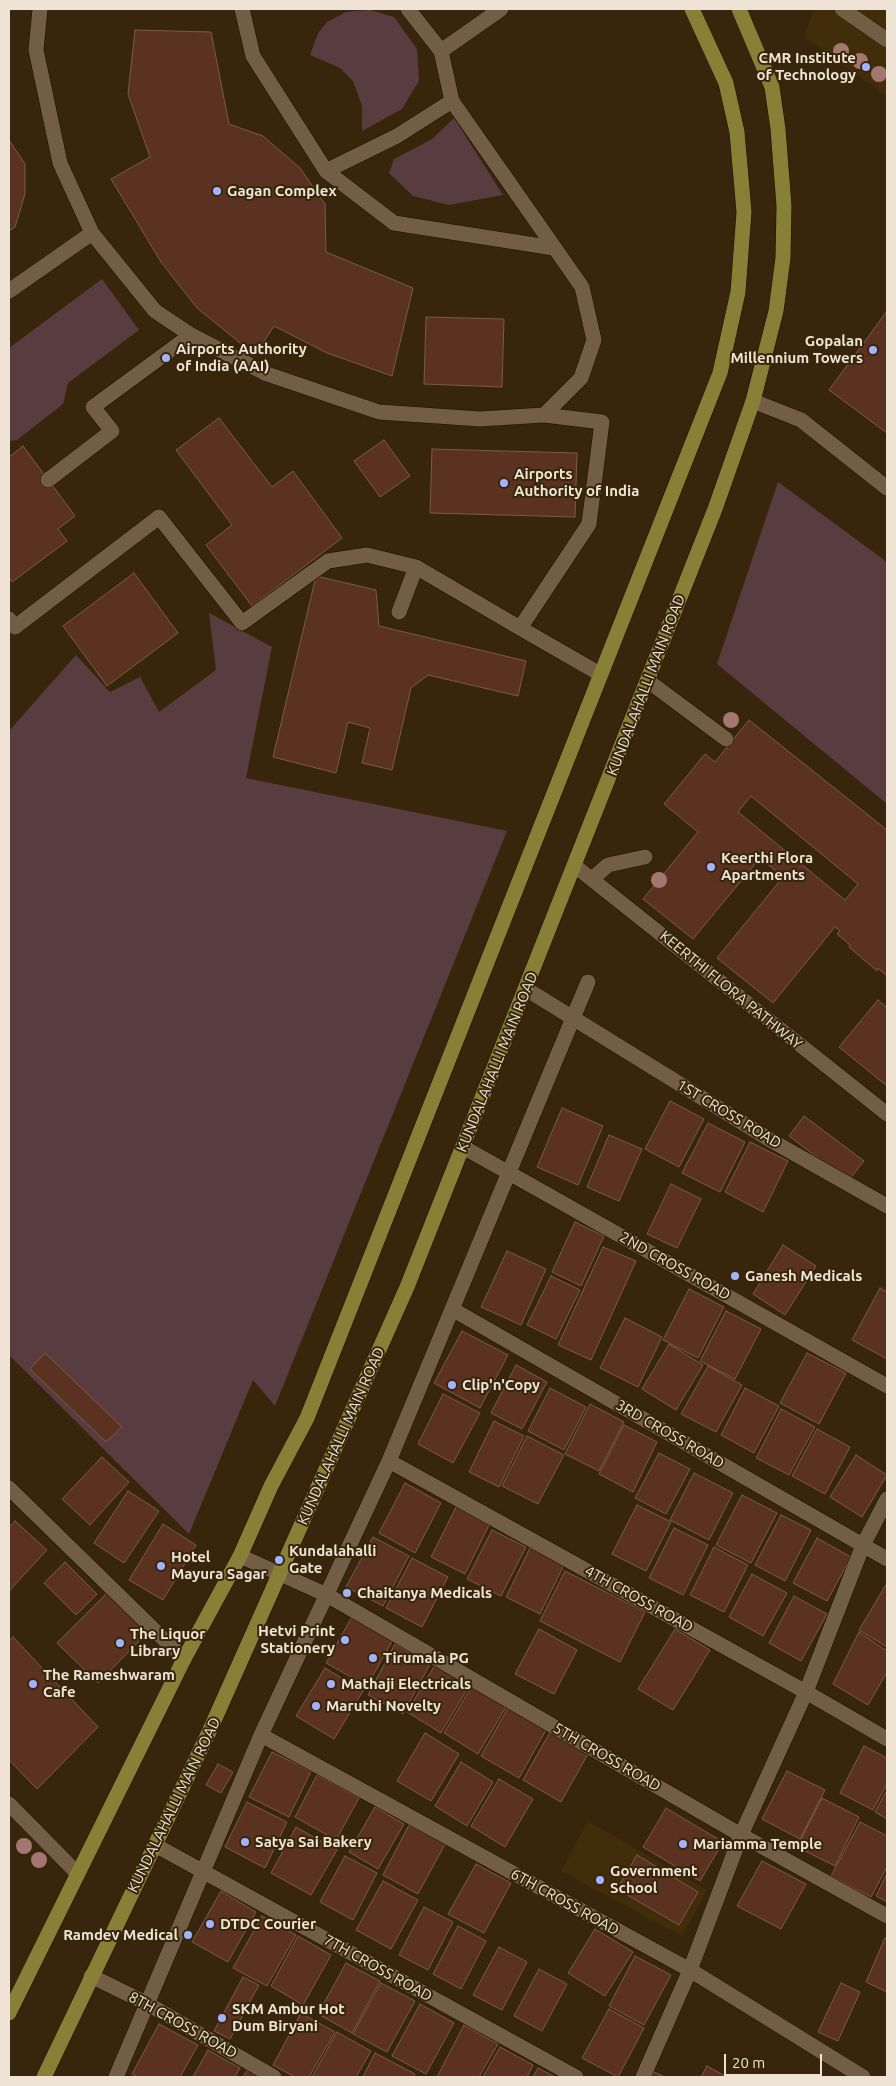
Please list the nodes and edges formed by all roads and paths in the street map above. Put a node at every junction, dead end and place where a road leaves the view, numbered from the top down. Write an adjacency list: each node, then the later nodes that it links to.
1 (40, 9): 12 (street)
2 (242, 9): 11 (street)
3 (408, 9): 9 (street)
4 (501, 9): 9 (street)
5 (692, 9): 24 (main road)
6 (738, 9): 16 (main road, KUNDALAHALLI MAIN ROAD)
7 (842, 9): 8 (street)
8 (887, 40)
9 (442, 51): 10 (street)
10 (452, 101): 11 (street); 13 (street)
11 (326, 171): 13 (street)
12 (92, 233): 14 (street); 15 (street)
13 (554, 248): 17 (street)
14 (9, 291)
15 (191, 335): 17 (street); 18 (street)
16 (753, 401): 19 (street); 25 (main road, KUNDALAHALLI MAIN ROAD)
17 (544, 415): 23 (street)
18 (48, 480)
19 (887, 488)
20 (416, 567): 21 (street); 22 (street); 23 (street)
21 (399, 612)
22 (9, 619)
23 (520, 628): 24 (street)
24 (600, 674): 43 (main road)
25 (648, 682): 26 (street); 28 (main road, KUNDALAHALLI MAIN ROAD)
26 (726, 739)
27 (645, 857): 29 (street)
28 (575, 866): 29 (street, KEERTHI FLORA PATHWAY); 31 (main road, KUNDALAHALLI MAIN ROAD)
29 (592, 879): 33 (street, KEERTHI FLORA PATHWAY)
30 (588, 982): 32 (street)
31 (526, 989): 32 (street, 1ST CROSS ROAD); 34 (main road, KUNDALAHALLI MAIN ROAD)
32 (573, 1020): 35 (street); 36 (street, 1ST CROSS ROAD)
33 (887, 1114)
34 (463, 1147): 35 (street, 2ND CROSS ROAD); 45 (main road, KUNDALAHALLI MAIN ROAD)
35 (509, 1173): 37 (street); 38 (street, 2ND CROSS ROAD)
36 (887, 1206)
37 (452, 1309): 39 (street); 42 (street, 3RD CROSS ROAD)
38 (887, 1386)
39 (389, 1461): 46 (street); 48 (street, 4TH CROSS ROAD)
40 (9, 1488): 47 (street)
41 (887, 1499): 42 (street)
42 (863, 1545): 44 (street, 3RD CROSS ROAD); 48 (street)
43 (240, 1556): 45 (street, 5TH CROSS ROAD); 47 (main road)
44 (887, 1559)
45 (280, 1576): 46 (street, 5TH CROSS ROAD); 53 (main road, KUNDALAHALLI MAIN ROAD)
46 (327, 1595): 49 (street); 52 (street, 5TH CROSS ROAD)
47 (184, 1659): 55 (main road)
48 (806, 1692): 50 (street, 4TH CROSS ROAD); 52 (street)
49 (261, 1735): 54 (street); 57 (street, 6TH CROSS ROAD)
50 (887, 1739)
51 (9, 1804): 55 (street)
52 (741, 1835): 56 (street, 5TH CROSS ROAD); 57 (street)
53 (154, 1845): 54 (street, 7TH CROSS ROAD); 58 (main road, KUNDALAHALLI MAIN ROAD)
54 (204, 1872): 60 (street); 64 (street, 7TH CROSS ROAD)
55 (77, 1873): 59 (main road)
56 (887, 1916)
57 (690, 1970): 65 (street); 66 (street, 6TH CROSS ROAD)
58 (91, 1976): 60 (street, 8TH CROSS ROAD); 61 (main road, KUNDALAHALLI MAIN ROAD)
59 (11, 2004)
60 (148, 2004): 62 (street); 63 (street, 8TH CROSS ROAD)
61 (44, 2077)
62 (116, 2077)
63 (274, 2077)
64 (576, 2077)
65 (643, 2077)
66 (863, 2077)

